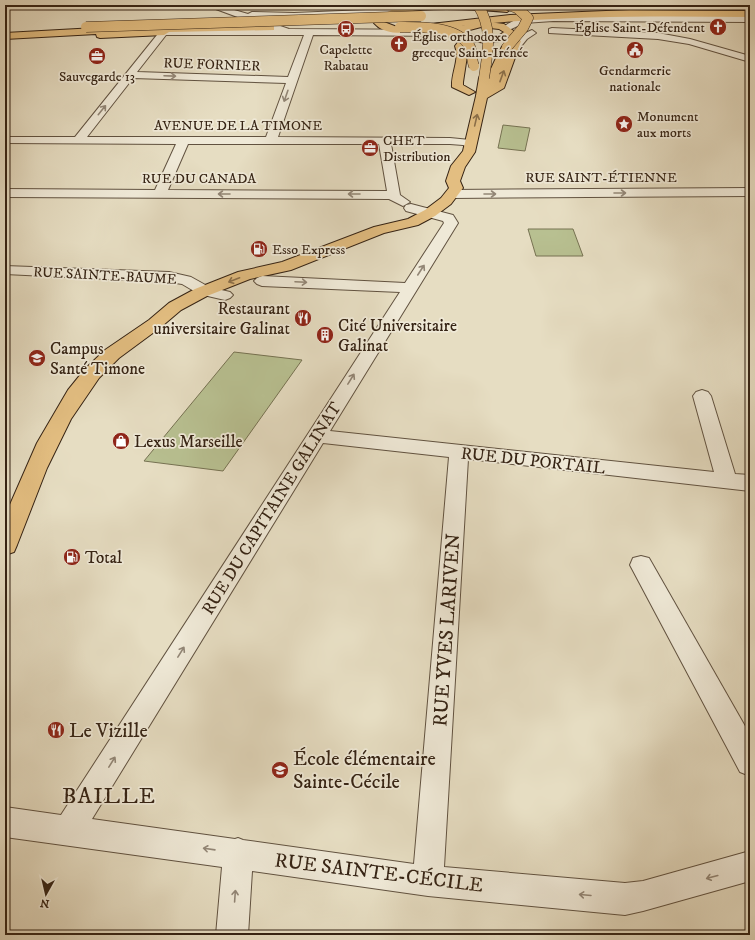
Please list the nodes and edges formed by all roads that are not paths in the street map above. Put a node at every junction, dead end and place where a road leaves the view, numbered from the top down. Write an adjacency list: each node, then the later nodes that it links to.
1 (209, 5): 12 (street); 16 (street)
2 (416, 5): 17 (main road)
3 (436, 5): 8 (main road)
4 (470, 5): 39 (main road)
5 (478, 5): 43 (main road, bridge)
6 (491, 5): 9 (street)
7 (400, 7): 8 (main road); 14 (street); 17 (main road); 21 (main road)
8 (450, 7): 9 (main road)
9 (507, 7): 10 (main road); 34 (main road, bridge)
10 (550, 10): 11 (main road); 21 (main road)
11 (750, 10): 13 (main road); 15 (main road)
12 (230, 11): 14 (street); 16 (street)
13 (581, 12): 15 (main road); 21 (main road)
14 (258, 14): 16 (street)
15 (614, 14): 18 (main road)
16 (242, 16): 27 (street)
17 (274, 17): 22 (main road, bridge)
18 (538, 17): 21 (main road); 34 (main road)
19 (650, 18): 20 (street); 34 (street); 35 (street)
20 (750, 19)
21 (425, 21): 22 (main road, bridge); 23 (main road); 29 (main road)
22 (86, 27): 25 (main road)
23 (124, 29): 25 (main road); 39 (main road, bridge)
24 (5, 31): 25 (main road)
25 (56, 31): 33 (main road)
26 (164, 32): 27 (street); 36 (main road); 40 (street)
27 (289, 32): 28 (street)
28 (309, 33): 32 (street); 41 (street)
29 (465, 33): 32 (street); 34 (main road); 34 (main road); 37 (main road)
30 (539, 33): 31 (street); 34 (street); 34 (street)
31 (602, 33): 34 (street); 35 (street)
32 (438, 34): 37 (street)
33 (5, 36)
34 (508, 36): 43 (main road, one-way to 34)
35 (669, 38): 38 (street)
36 (5, 40)
37 (460, 46): 42 (main road)
38 (750, 59)
39 (474, 66): 42 (main road)
40 (130, 75): 41 (street, RUE FORNIER, one-way to 41); 47 (street, one-way to 40)
41 (292, 80): 49 (street, one-way to 49)
42 (469, 92): 44 (main road)
43 (482, 96): 51 (main road, one-way to 43)
44 (466, 105)
45 (457, 136): 50 (street, AVENUE DE LA TIMONE); 51 (street, AVENUE DE LA TIMONE); 52 (main road)
46 (5, 140): 47 (street, AVENUE DE LA TIMONE)
47 (78, 140): 48 (street, AVENUE DE LA TIMONE)
48 (184, 140): 49 (street, AVENUE DE LA TIMONE); 56 (street)
49 (271, 140): 50 (street, AVENUE DE LA TIMONE)
50 (384, 140): 57 (street)
51 (470, 145): 52 (main road)
52 (458, 166): 53 (main road)
53 (445, 189): 54 (street, RUE SAINT-ÉTIENNE, one-way to 54); 58 (main road); 58 (main road)
54 (750, 192)
55 (5, 193): 56 (street, RUE DU CANADA)
56 (160, 193): 57 (street, RUE DU CANADA, one-way to 56)
57 (393, 195): 58 (street)
58 (423, 209): 59 (main road); 62 (street, RUE DU CAPITAINE GALINAT, one-way to 58)
59 (284, 267): 61 (main road); 63 (main road, one-way to 63)
60 (5, 270): 63 (street, RUE SAINTE-BAUME)
61 (262, 280): 62 (street, one-way to 62); 64 (main road)
62 (409, 288): 67 (street, RUE DU CAPITAINE GALINAT, one-way to 62)
63 (204, 291): 64 (street, RUE SAINTE-BAUME); 65 (main road)
64 (225, 295): 65 (main road)
65 (162, 319): 71 (main road)
66 (702, 396): 69 (street)
67 (316, 436): 68 (street, RUE DU PORTAIL); 75 (street, RUE DU CAPITAINE GALINAT, one-way to 67)
68 (459, 452): 69 (street, RUE DU PORTAIL); 78 (street, RUE YVES LARIVEN)
69 (727, 480): 70 (street, RUE DU PORTAIL)
70 (750, 483)
71 (5, 545)
72 (641, 565): 73 (street)
73 (750, 762)
74 (5, 822): 75 (street, RUE SAINTE-CÉCILE)
75 (68, 830): 76 (street, RUE SAINTE-CÉCILE, one-way to 75)
76 (238, 853): 78 (street, RUE SAINTE-CÉCILE); 79 (street, one-way to 76)
77 (749, 868): 78 (street, RUE SAINTE-CÉCILE, one-way to 78)
78 (428, 881)
79 (232, 935)

